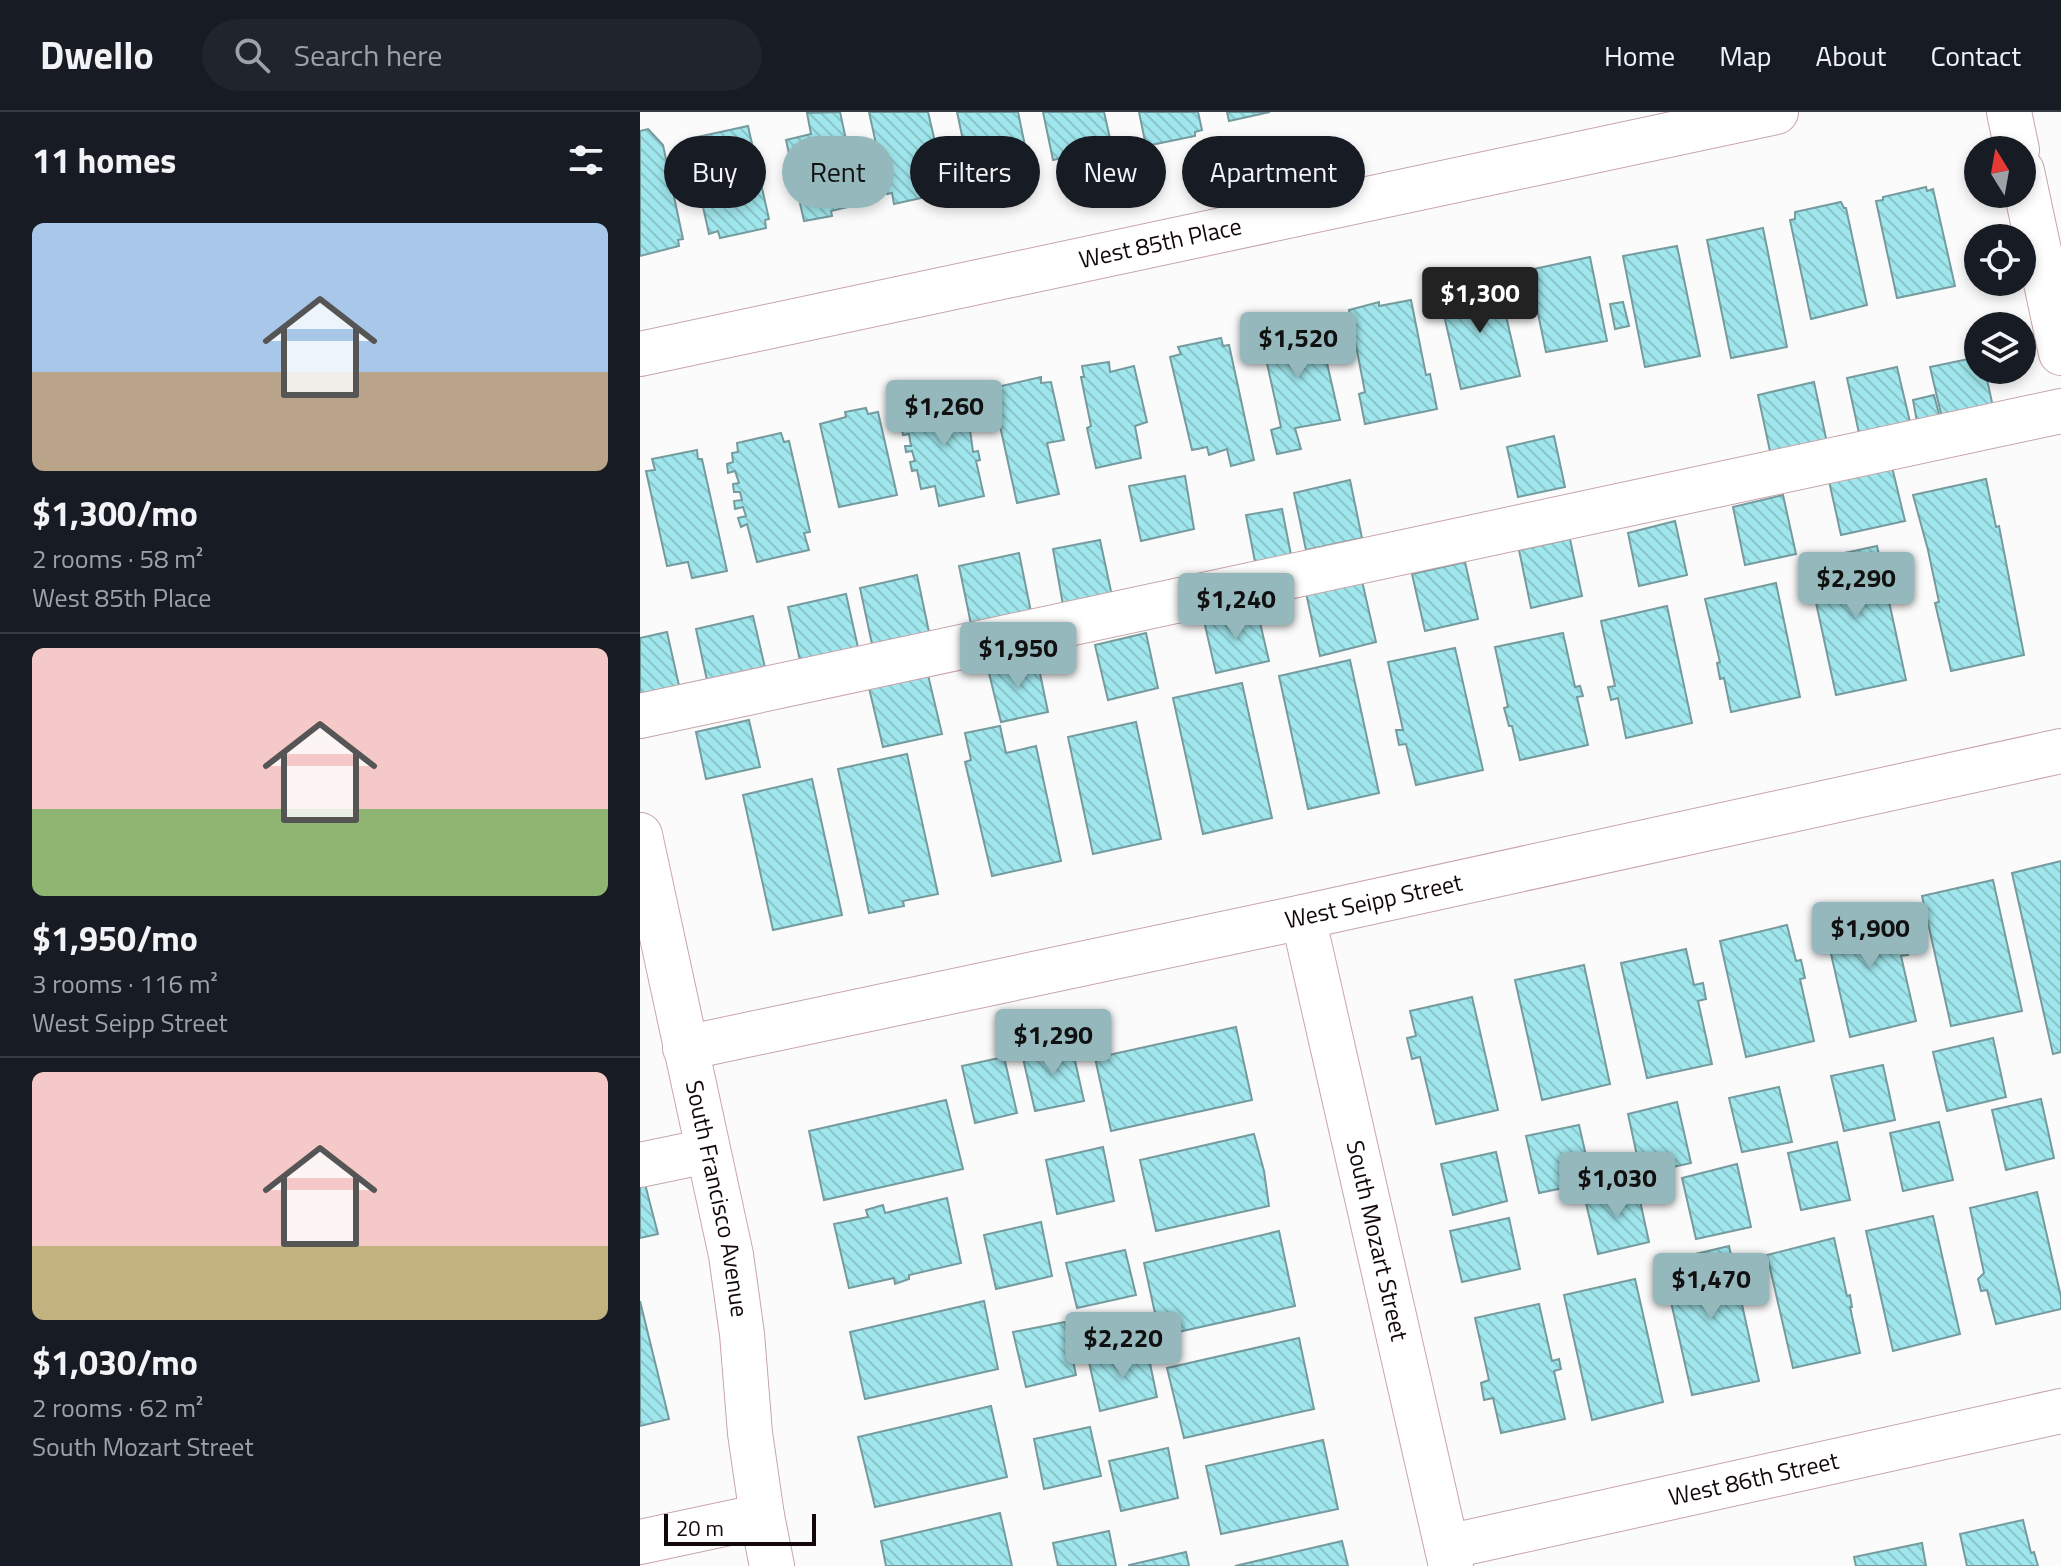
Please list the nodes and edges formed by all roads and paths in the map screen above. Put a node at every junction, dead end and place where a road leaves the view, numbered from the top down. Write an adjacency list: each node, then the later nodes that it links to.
1 (1776, 112): 6 (street, West 85th Place)
2 (2009, 112): 3 (street)
3 (2014, 136)
4 (2030, 208): 5 (street)
5 (2061, 353)
6 (640, 354)
7 (2061, 411): 8 (street)
8 (640, 716)
9 (2061, 751): 11 (street, West Seipp Street)
10 (640, 835): 12 (street, South Francisco Avenue)
11 (1303, 917): 12 (street, West Seipp Street); 18 (street, South Mozart Street)
12 (685, 1048): 13 (street, South Francisco Avenue)
13 (707, 1151): 14 (street); 16 (street, South Francisco Avenue)
14 (640, 1165)
15 (2061, 1411): 18 (street, West 86th Street)
16 (762, 1516): 17 (street); 19 (street, South Francisco Avenue)
17 (640, 1542)
18 (1449, 1557)
19 (772, 1566)

